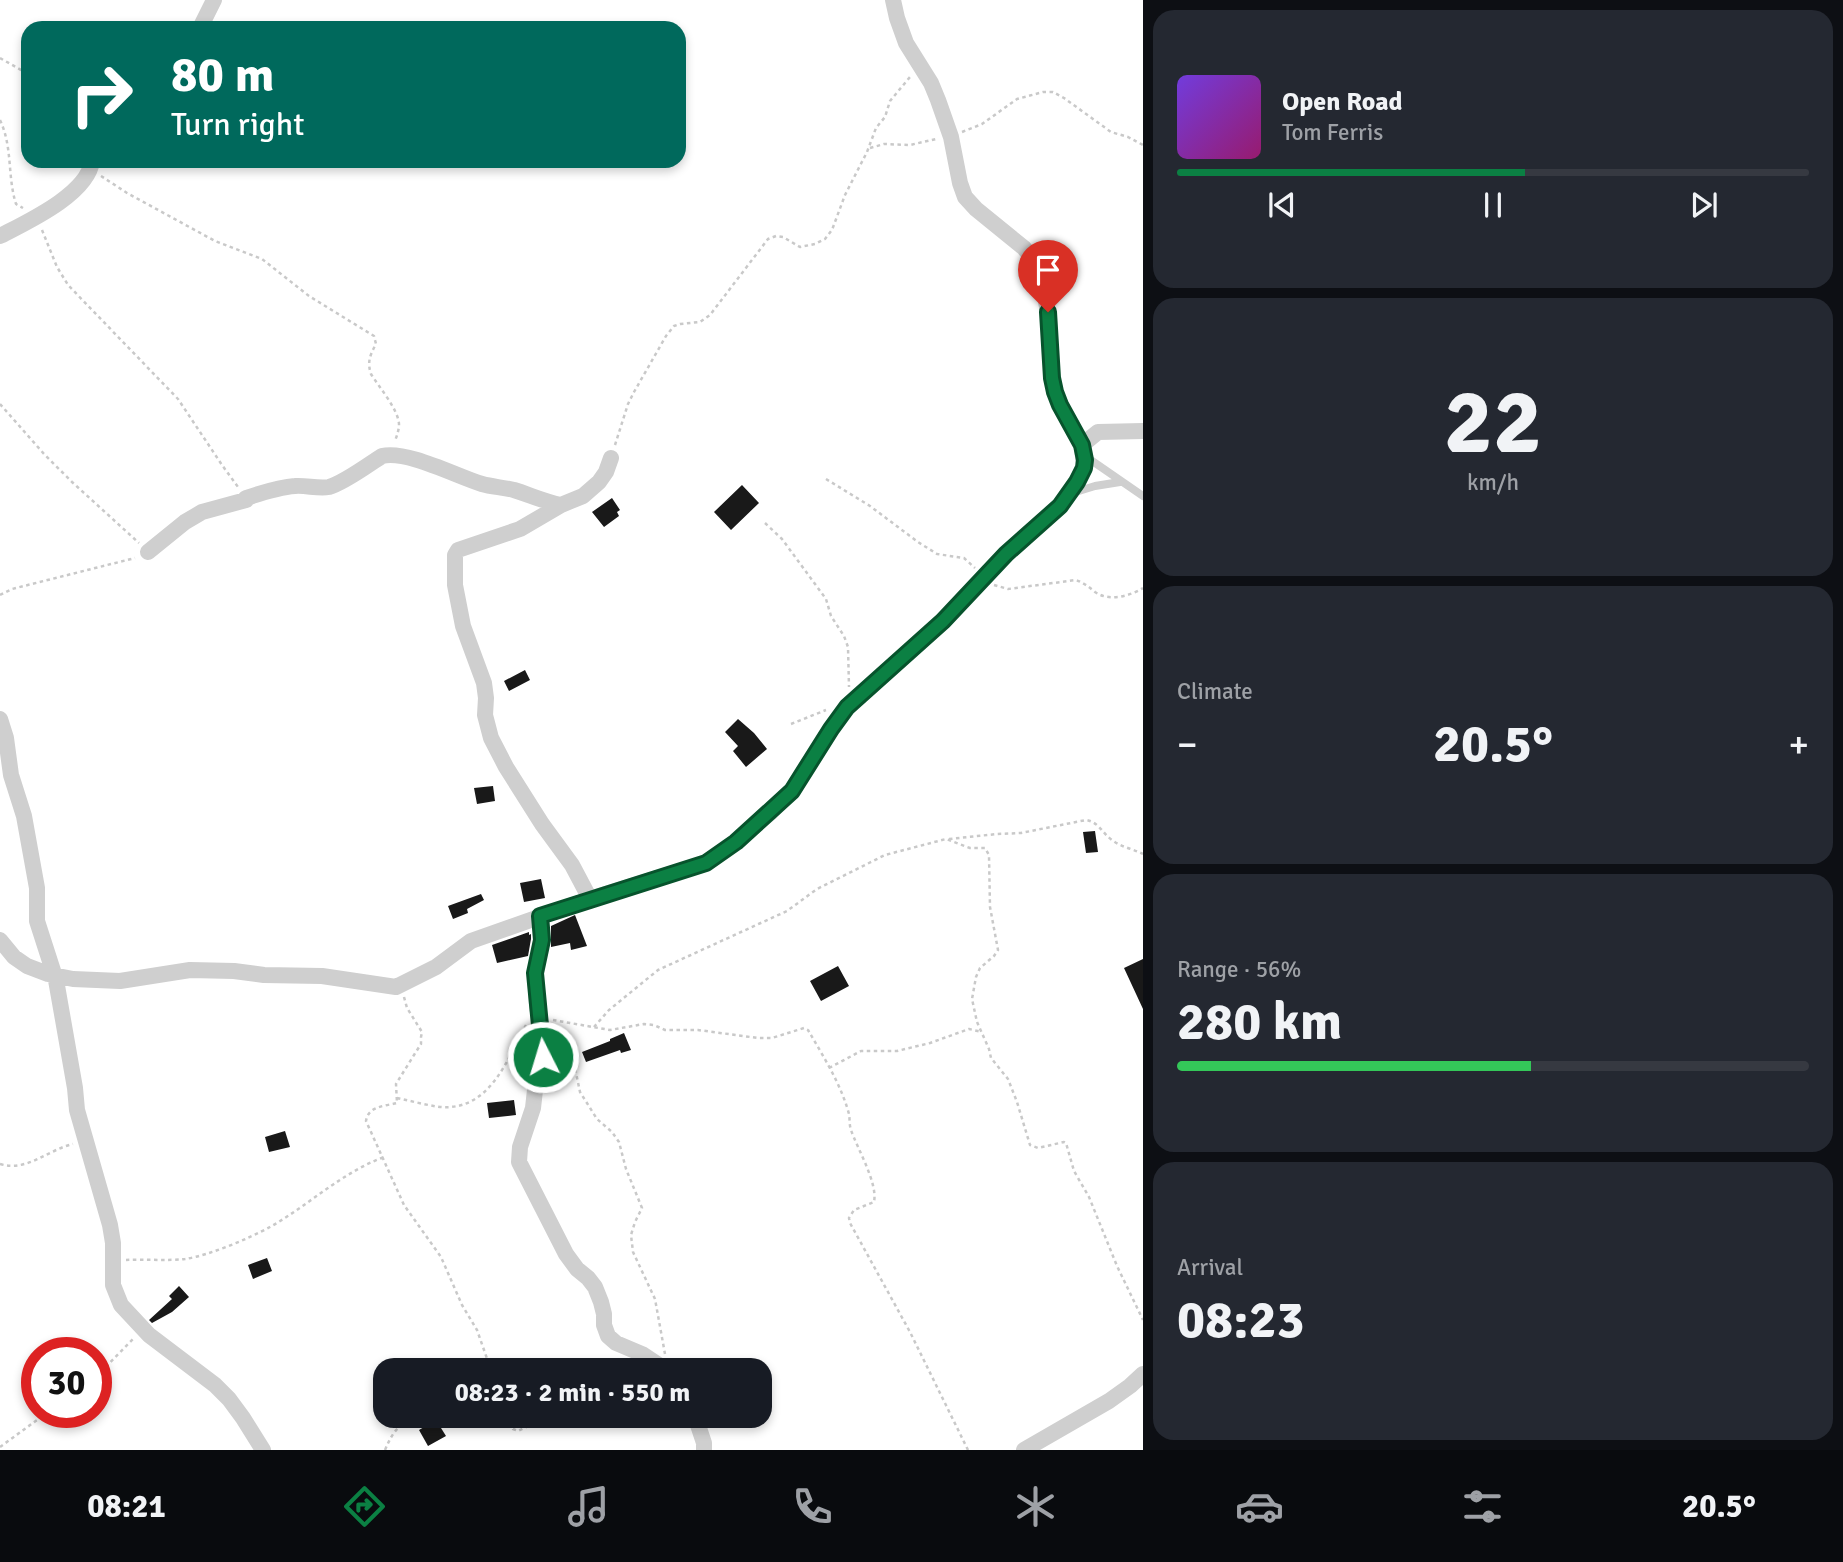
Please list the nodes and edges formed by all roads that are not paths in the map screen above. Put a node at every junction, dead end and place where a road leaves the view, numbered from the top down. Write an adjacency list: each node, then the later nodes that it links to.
1 (215, 0): 3 (street)
2 (893, 0): 7 (street)
3 (204, 21)
4 (89, 168): 5 (street)
5 (0, 236)
6 (1143, 431): 7 (street)
7 (1083, 450): 9 (lane); 10 (street)
8 (611, 458): 12 (street)
9 (1121, 482): 10 (lane); 11 (lane)
10 (1069, 494): 15 (street)
11 (1143, 495)
12 (561, 505): 13 (street); 15 (street)
13 (148, 552)
14 (0, 719): 18 (street)
15 (590, 900): 16 (street)
16 (540, 916): 18 (street); 19 (street)
17 (0, 940): 18 (street)
18 (55, 974): 22 (street)
19 (648, 1358)
20 (1143, 1374): 24 (street)
21 (699, 1428): 23 (street)
22 (263, 1450)
23 (704, 1450)
24 (1024, 1450)

